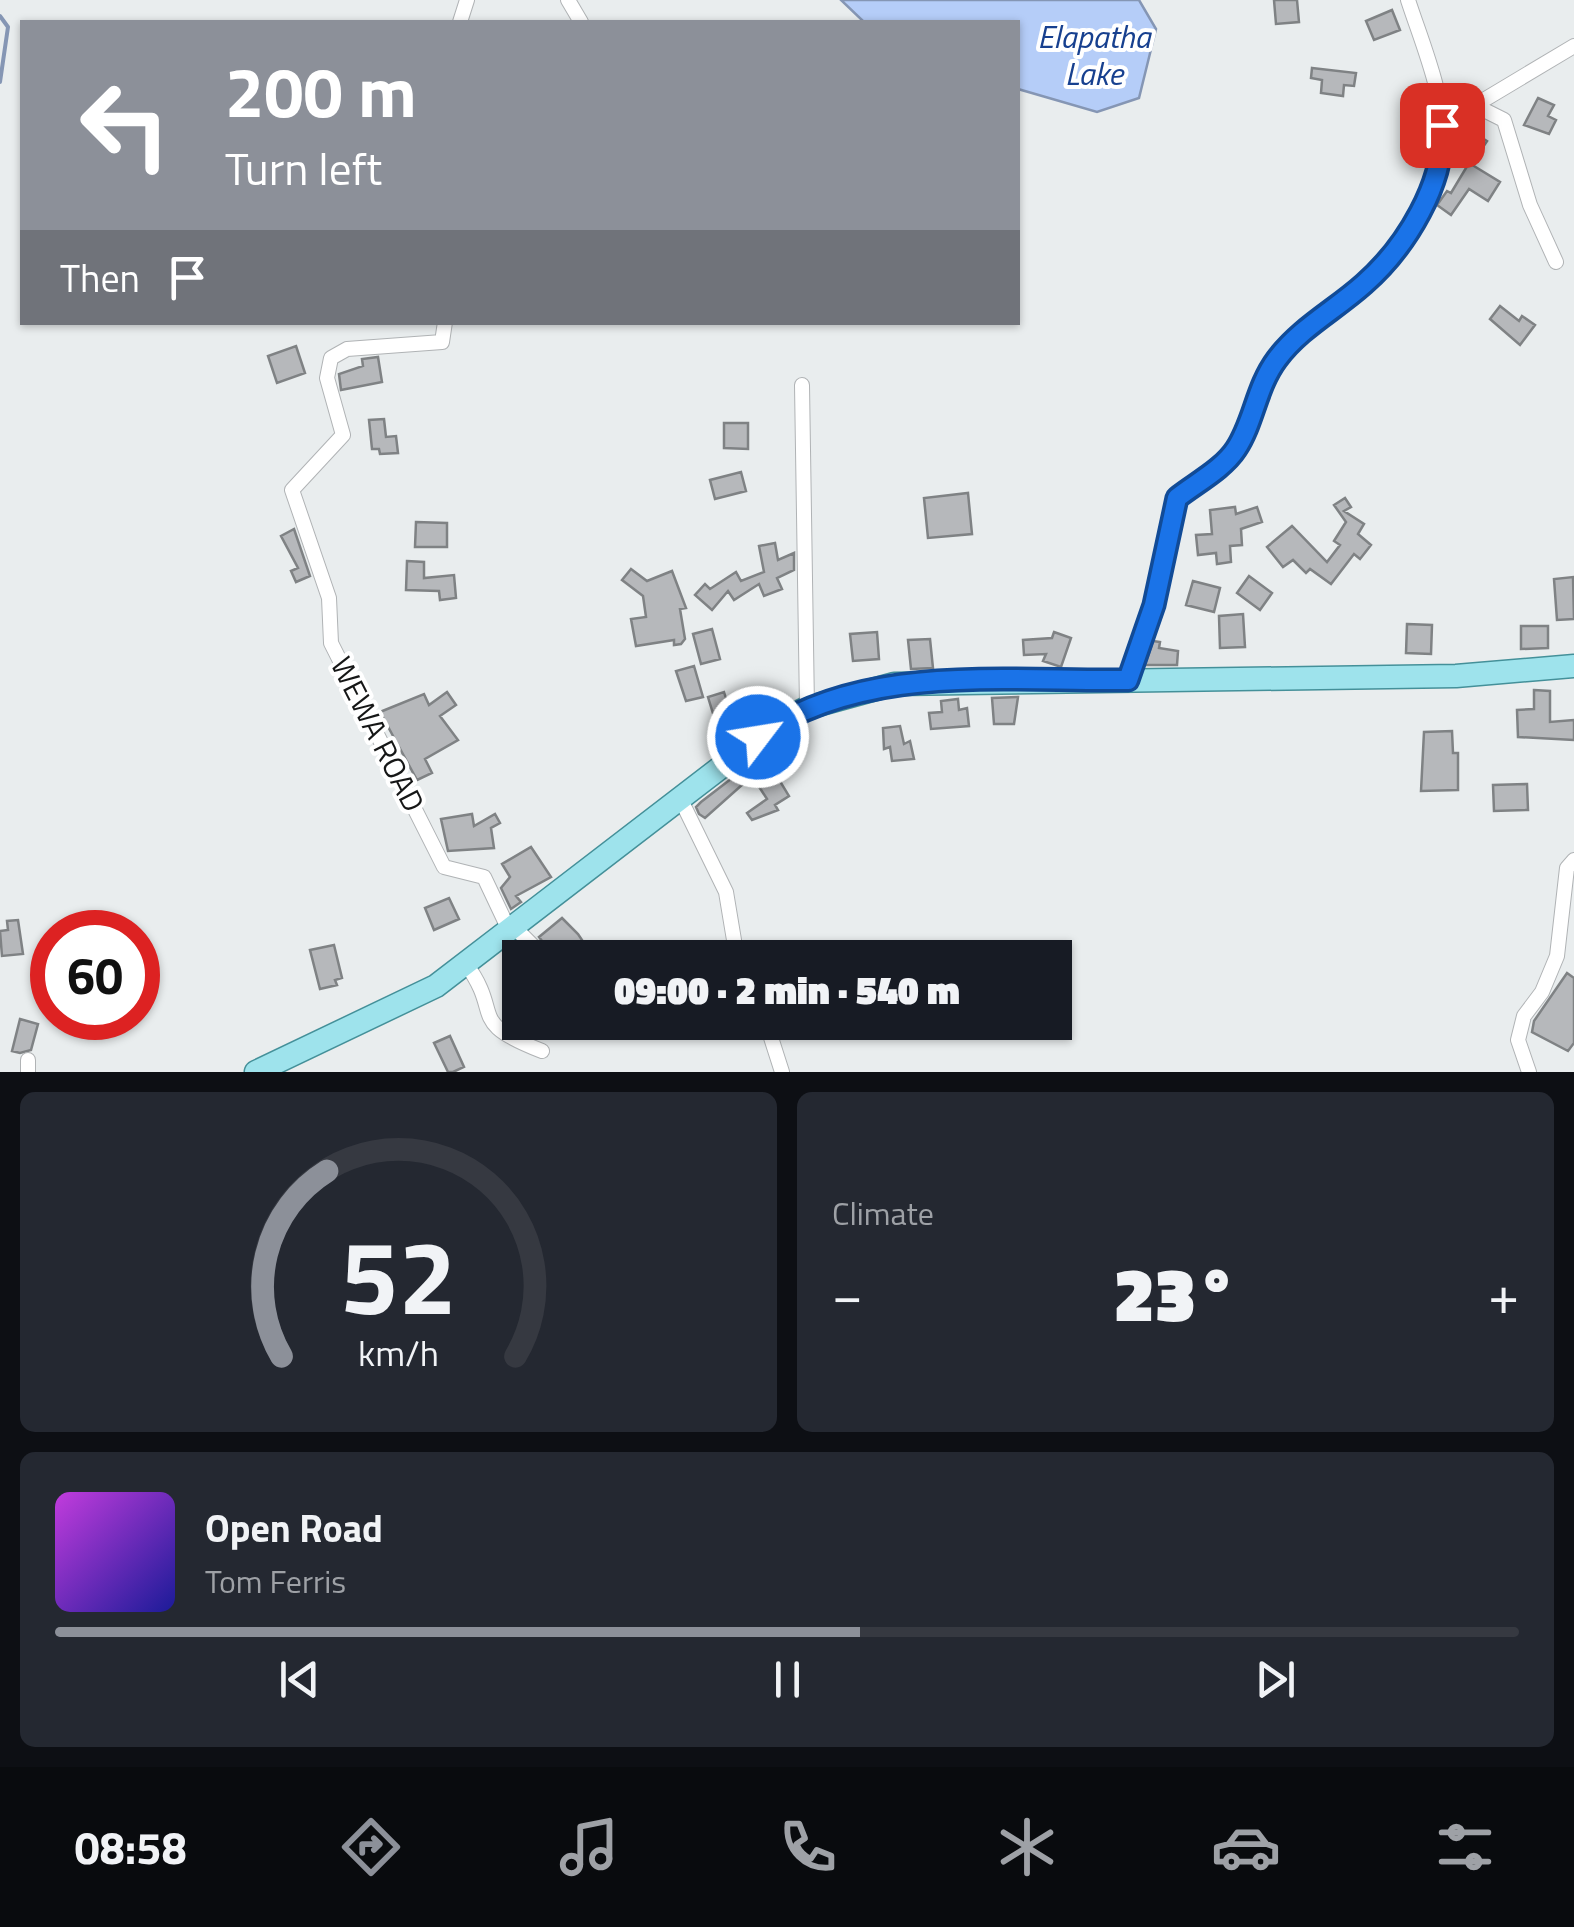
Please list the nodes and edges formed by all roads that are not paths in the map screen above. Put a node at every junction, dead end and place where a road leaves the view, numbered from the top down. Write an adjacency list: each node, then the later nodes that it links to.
1 (1408, 0): 4 (street)
2 (1574, 46): 3 (street)
3 (1474, 106): 4 (street); 5 (street)
4 (1442, 125): 9 (street)
5 (1556, 262)
6 (445, 325): 13 (street, WEWA ROAD)
7 (802, 385): 10 (street)
8 (1574, 666): 9 (main road)
9 (1128, 680): 10 (main road)
10 (806, 708): 11 (main road)
11 (678, 796): 13 (main road); 15 (street)
12 (1574, 860): 21 (street)
13 (513, 930): 14 (street); 16 (main road)
14 (524, 940)
15 (734, 940)
16 (466, 964): 18 (street); 19 (main road)
17 (772, 1040): 20 (street)
18 (542, 1051)
19 (256, 1072)
20 (782, 1072)
21 (1529, 1072)

